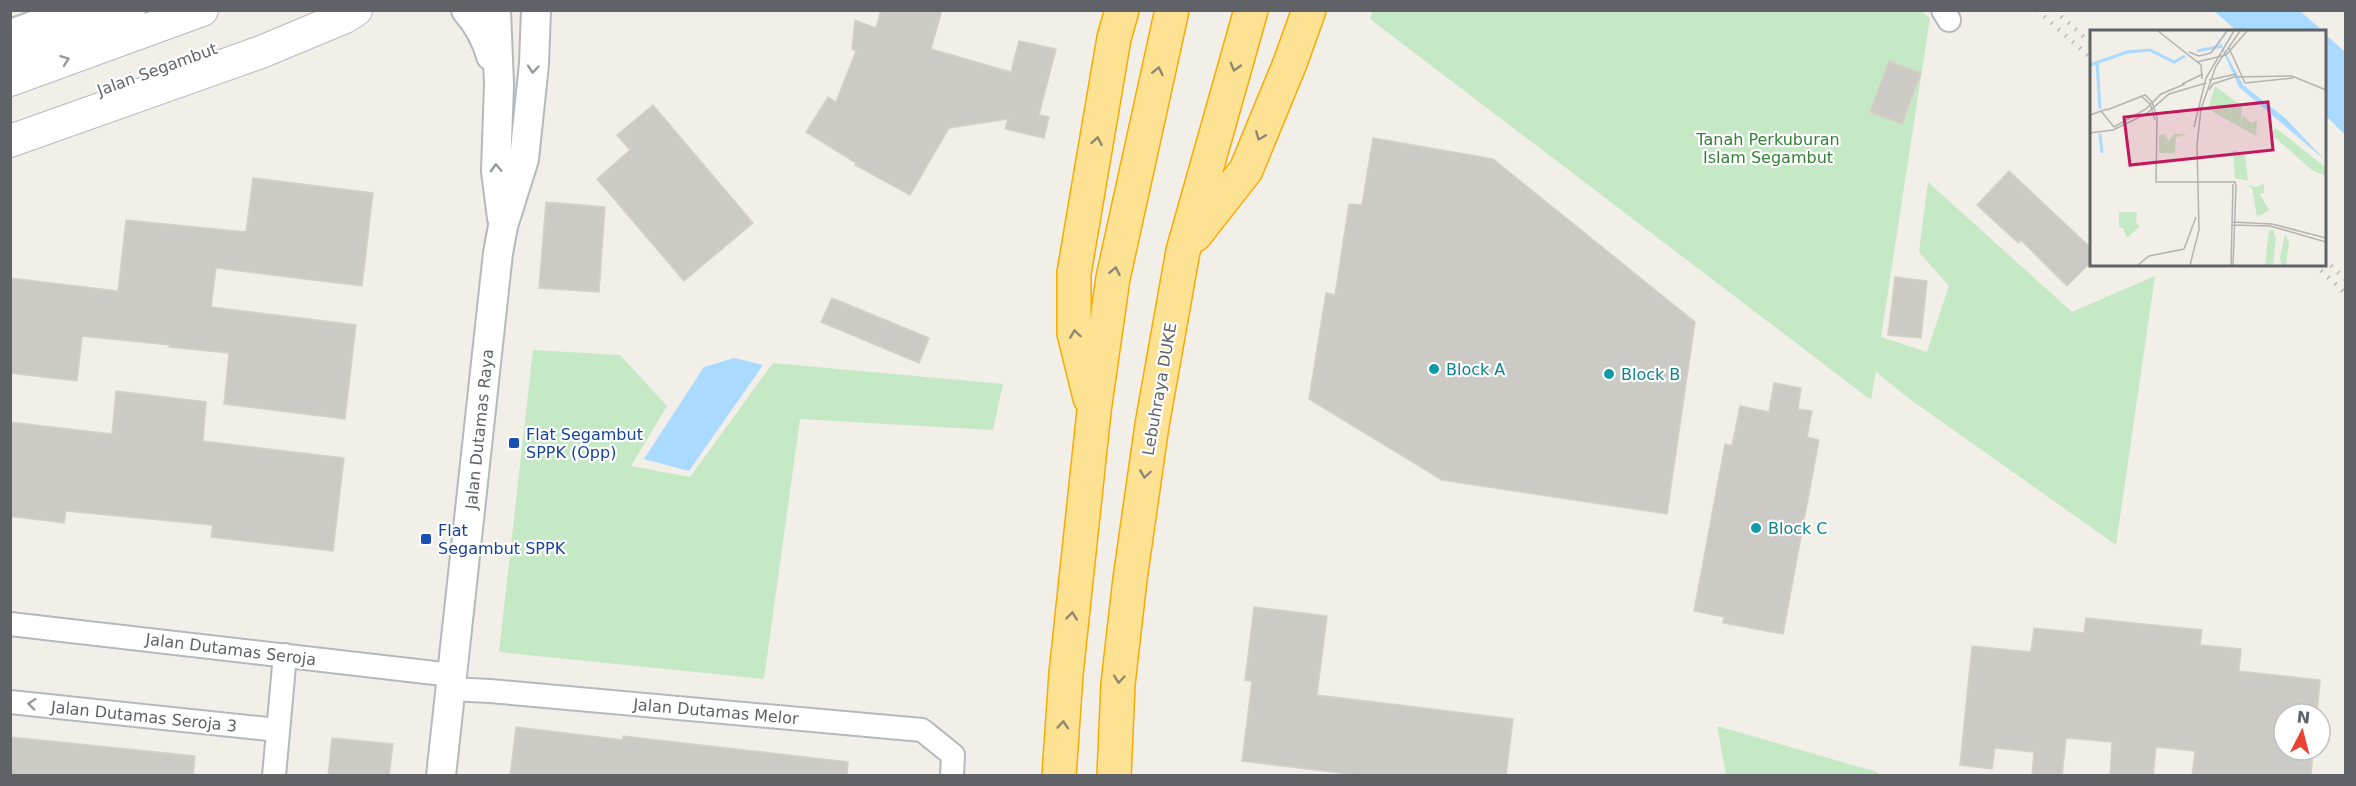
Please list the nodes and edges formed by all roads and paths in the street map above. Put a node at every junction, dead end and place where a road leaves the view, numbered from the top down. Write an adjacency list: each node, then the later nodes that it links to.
1 (68, 10): 12 (street)
2 (129, 10): 13 (main road)
3 (202, 10): 14 (main road, one-way to 3)
4 (466, 10): 15 (street)
5 (496, 10): 15 (street, Jalan Dutamas Raya)
6 (536, 10): 18 (street, Jalan Dutamas Raya, one-way to 18)
7 (1122, 10): 20 (highway, one-way to 7)
8 (1172, 10): 20 (highway, one-way to 8)
9 (1251, 10): 19 (highway, Lebuhraya DUKE, one-way to 19)
10 (1309, 10): 19 (highway, one-way to 19)
11 (337, 15): 16 (main road, Jalan Segambut); 17 (main road)
12 (10, 31)
13 (10, 53)
14 (10, 80)
15 (499, 84): 18 (street, Jalan Dutamas Raya, one-way to 15)
16 (10, 119)
17 (10, 141)
18 (503, 226): 23 (street, Jalan Dutamas Raya)
19 (1183, 251): 30 (highway, Lebuhraya DUKE, one-way to 30)
20 (1094, 411): 29 (highway, one-way to 20)
21 (10, 624): 22 (street, Jalan Dutamas Seroja)
22 (285, 655): 23 (street, Jalan Dutamas Seroja); 25 (street)
23 (451, 682): 27 (street, Jalan Dutamas Raya); 28 (street, Jalan Dutamas Melor)
24 (10, 702): 25 (street, Jalan Dutamas Seroja 3, one-way to 24)
25 (278, 730): 26 (street)
26 (273, 776)
27 (441, 776)
28 (952, 776)
29 (1059, 776)
30 (1114, 776)

